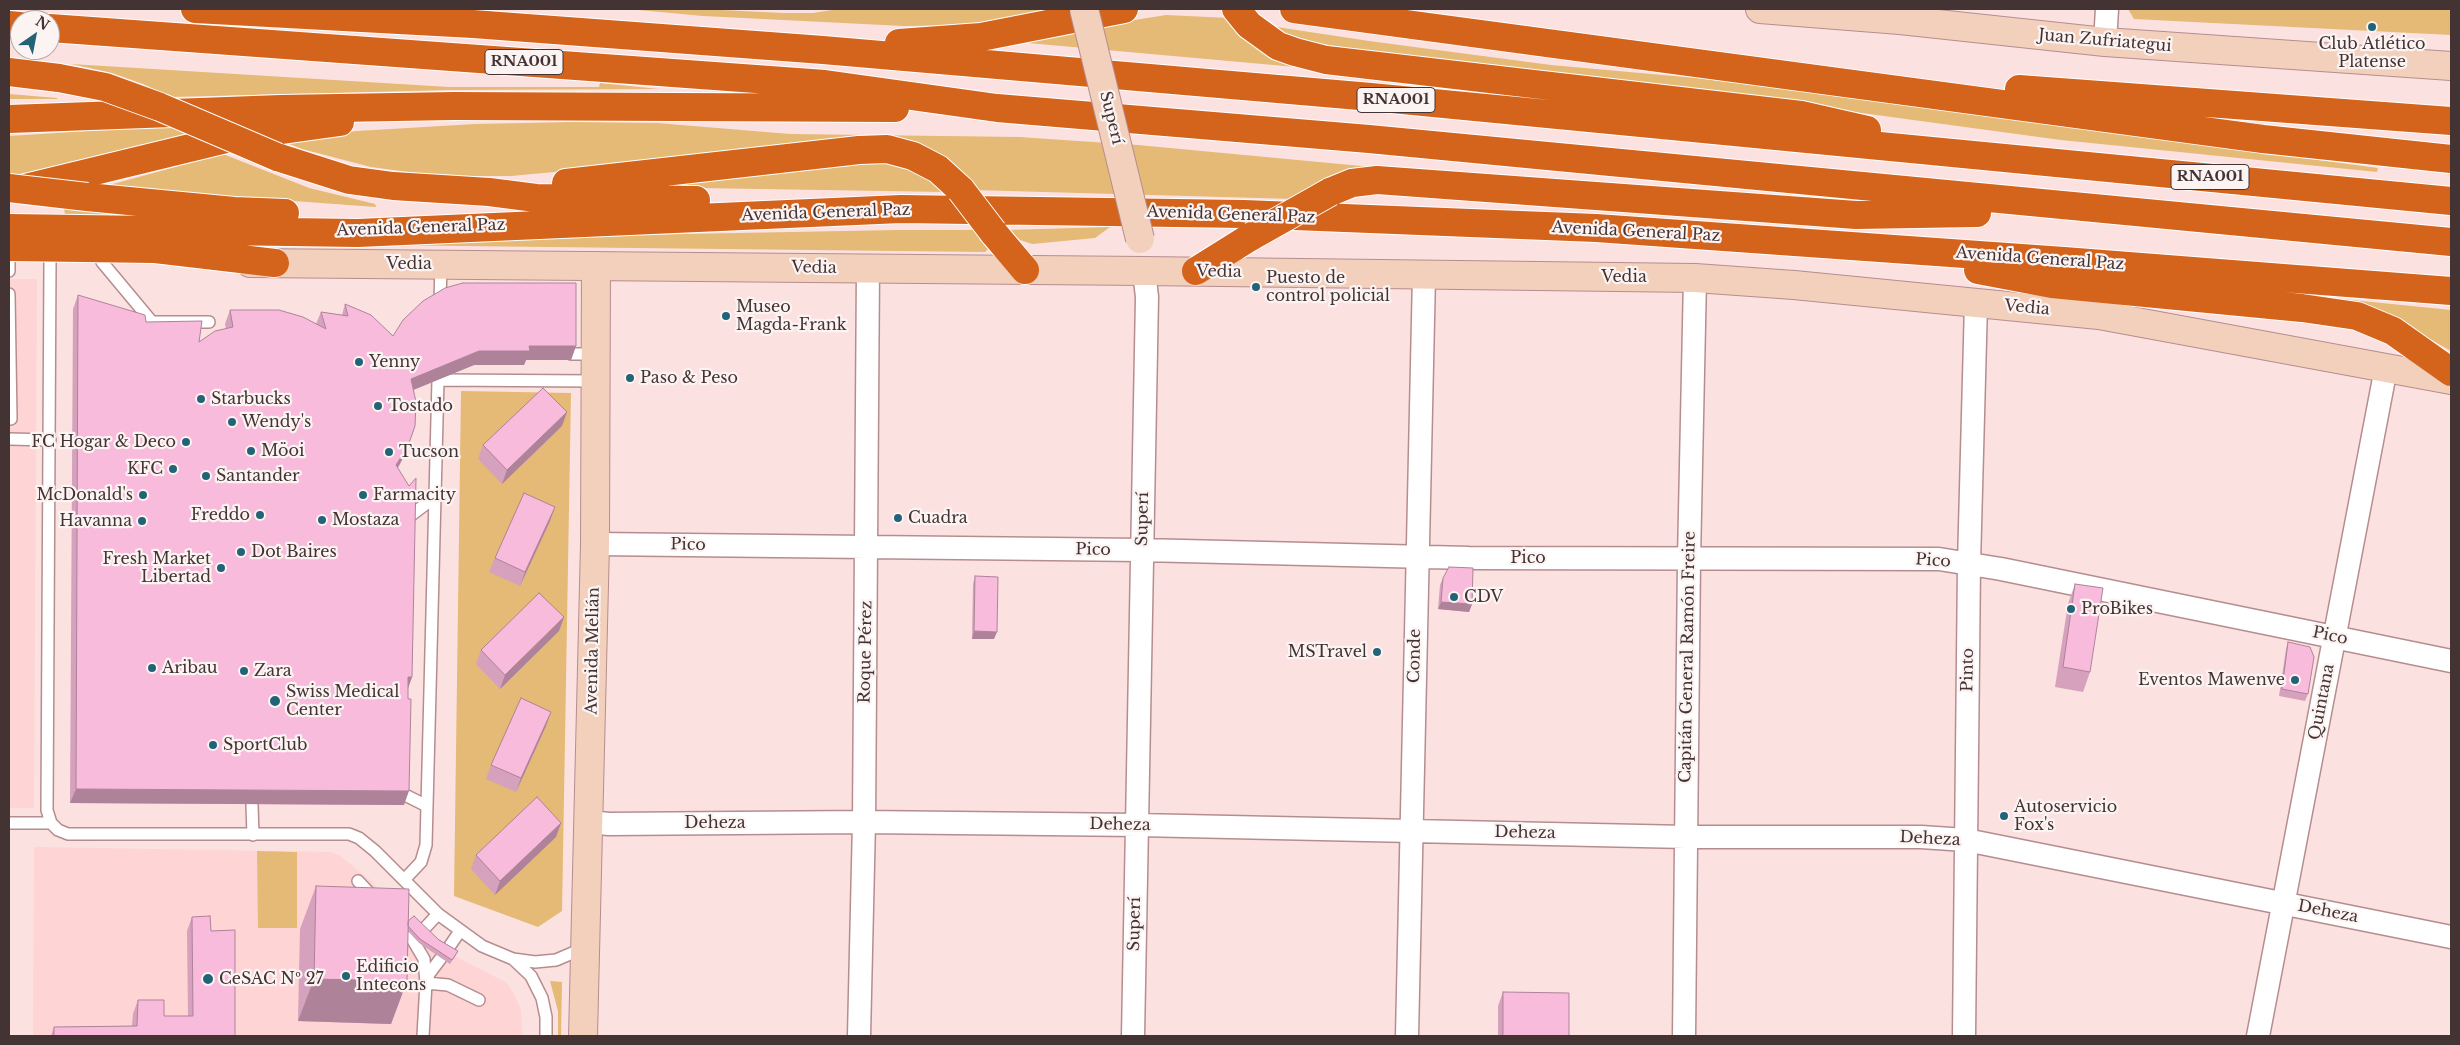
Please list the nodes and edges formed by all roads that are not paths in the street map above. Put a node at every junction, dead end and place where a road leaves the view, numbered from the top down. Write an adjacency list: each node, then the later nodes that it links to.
1 (195, 9): 10 (highway, RNA001)
2 (399, 9): 10 (highway)
3 (1084, 9): 41 (street, Superí, bridge)
4 (1124, 9): 13 (highway)
5 (1294, 9): 16 (highway)
6 (1760, 9): 8 (street, Juan Zufriategui)
7 (2107, 9): 12 (street)
8 (1901, 14): 12 (street, Juan Zufriategui)
9 (1242, 17): 21 (highway)
10 (473, 24): 13 (highway, RNA001)
11 (60, 29): 18 (highway, RNA001)
12 (2105, 42): 14 (street, Juan Zufriategui)
13 (823, 50): 21 (highway, RNA001)
14 (2451, 66)
15 (9, 72): 24 (highway, bridge)
16 (1879, 86): 20 (highway); 22 (highway)
17 (454, 106): 18 (highway); 19 (highway); 23 (highway)
18 (996, 108): 27 (highway, RNA001)
19 (9, 119)
20 (2451, 121)
21 (1968, 154): 25 (highway, RNA001)
22 (2451, 158)
23 (9, 190): 28 (highway, bridge)
24 (489, 192): 26 (highway); 40 (highway, bridge)
25 (2451, 201)
26 (901, 209): 28 (highway, Avenida General Paz); 31 (highway, Avenida General Paz)
27 (2105, 210): 30 (highway, RNA001); 43 (highway, bridge)
28 (552, 223): 29 (highway, Avenida General Paz)
29 (9, 228)
30 (2451, 242)
31 (1856, 246): 46 (highway, Avenida General Paz); 54 (highway)
32 (9, 247): 36 (highway)
33 (9, 260): 34 (street, Vedia); 42 (lane)
34 (50, 261): 35 (street, Vedia); 58 (lane)
35 (102, 262): 36 (street, Vedia); 50 (lane)
36 (275, 264): 37 (street, Vedia)
37 (441, 264): 38 (street, Vedia); 48 (lane)
38 (596, 266): 39 (street, Vedia); 52 (street, Avenida Melián)
39 (868, 268): 40 (street, Vedia); 62 (street, Roque Pérez)
40 (1026, 270): 41 (street, Vedia)
41 (1144, 270): 43 (street, Vedia); 63 (street, Superí)
42 (9, 271)
43 (1196, 271): 44 (street, Vedia)
44 (1424, 275): 45 (street, Vedia); 64 (street, Conde)
45 (1695, 278): 49 (street, Vedia); 65 (street, Capitán General Ramón Freire)
46 (2451, 291)
47 (9, 294): 51 (lane)
48 (440, 302)
49 (1976, 303): 53 (street, Vedia); 66 (street, Pinto)
50 (209, 322)
51 (9, 324): 56 (lane)
52 (586, 363): 59 (lane); 61 (street, Avenida Melián)
53 (2386, 368): 55 (street, Vedia); 67 (street, Quintana)
54 (2451, 372)
55 (2451, 380)
56 (10, 419)
57 (9, 440): 58 (lane)
58 (50, 440): 75 (lane)
59 (435, 497): 60 (lane); 71 (lane)
60 (410, 516)
61 (595, 544): 62 (street, Pico); 72 (street, Avenida Melián)
62 (867, 547): 63 (street, Pico); 73 (street, Roque Pérez)
63 (1142, 550): 64 (street, Pico); 76 (street, Superí)
64 (1416, 556): 65 (street, Pico); 77 (street, Conde)
65 (1689, 559): 66 (street, Pico); 79 (street, Capitán General Ramón Freire)
66 (1969, 564): 67 (street, Pico); 80 (street, Pinto)
67 (2335, 637): 68 (street, Pico); 83 (street, Quintana)
68 (2451, 661)
69 (405, 795): 71 (lane)
70 (252, 805): 78 (lane)
71 (427, 806): 81 (lane)
72 (589, 822): 73 (street, Deheza); 88 (street, Avenida Melián)
73 (864, 822): 76 (street, Deheza); 95 (street, Roque Pérez)
74 (9, 823): 75 (lane)
75 (51, 824): 78 (lane)
76 (1138, 825): 77 (street, Deheza); 96 (street, Superí)
77 (1413, 831): 79 (street, Deheza); 97 (street, Conde)
78 (252, 834): 81 (lane)
79 (1686, 837): 80 (street, Deheza); 98 (street, Capitán General Ramón Freire)
80 (1966, 840): 83 (street, Deheza); 99 (street, Pinto)
81 (404, 880): 85 (lane)
82 (358, 881): 84 (lane)
83 (2283, 903): 87 (street, Deheza); 100 (street, Quintana)
84 (384, 909)
85 (438, 914): 86 (lane); 90 (lane)
86 (460, 931): 89 (lane); 90 (lane)
87 (2451, 937)
88 (584, 948): 89 (lane); 94 (street, Avenida Melián)
89 (513, 959): 93 (lane)
90 (426, 983): 91 (lane); 92 (lane)
91 (479, 1000)
92 (423, 1036)
93 (546, 1036)
94 (583, 1036)
95 (859, 1036)
96 (1132, 1036)
97 (1407, 1036)
98 (1684, 1036)
99 (1964, 1036)
100 (2258, 1036)

